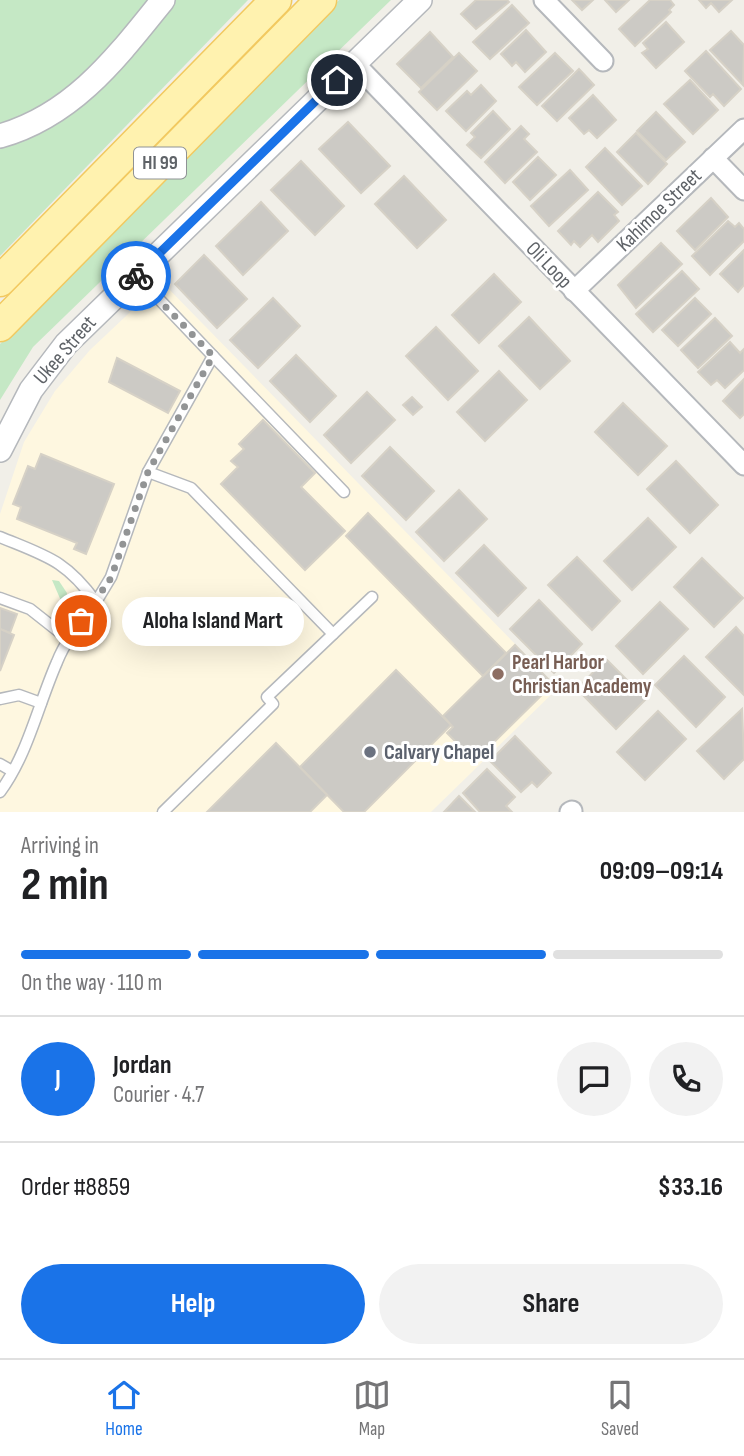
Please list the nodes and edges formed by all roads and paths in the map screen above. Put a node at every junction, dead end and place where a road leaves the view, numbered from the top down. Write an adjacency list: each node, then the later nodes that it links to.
1 (163, 0): 9 (street)
2 (276, 0): 13 (main road, HI 99)
3 (321, 0): 15 (main road, HI 99)
4 (421, 0): 7 (street, Ukee Street)
5 (544, 0): 6 (street)
6 (603, 61)
7 (355, 64): 12 (street, Ukee Street); 14 (street, Oli Loop)
8 (744, 129): 10 (street, Kahimoe Street)
9 (0, 136)
10 (713, 158): 11 (street); 14 (street, Kahimoe Street)
11 (744, 190)
12 (136, 275): 16 (lane); 17 (street, Ukee Street)
13 (0, 281)
14 (574, 291): 18 (street, Oli Loop)
15 (0, 326)
16 (213, 356): 19 (lane); 20 (lane)
17 (0, 450)
18 (744, 465)
19 (148, 472): 24 (lane); 25 (lane)
20 (344, 492)
21 (0, 537): 24 (lane)
22 (372, 597): 25 (lane)
23 (0, 598): 26 (lane)
24 (96, 602): 26 (lane)
25 (333, 634): 32 (lane)
26 (68, 639): 28 (lane)
27 (0, 698): 28 (lane)
28 (41, 703): 30 (lane)
29 (0, 764): 30 (lane)
30 (12, 771): 31 (lane)
31 (0, 792)
32 (163, 812)

